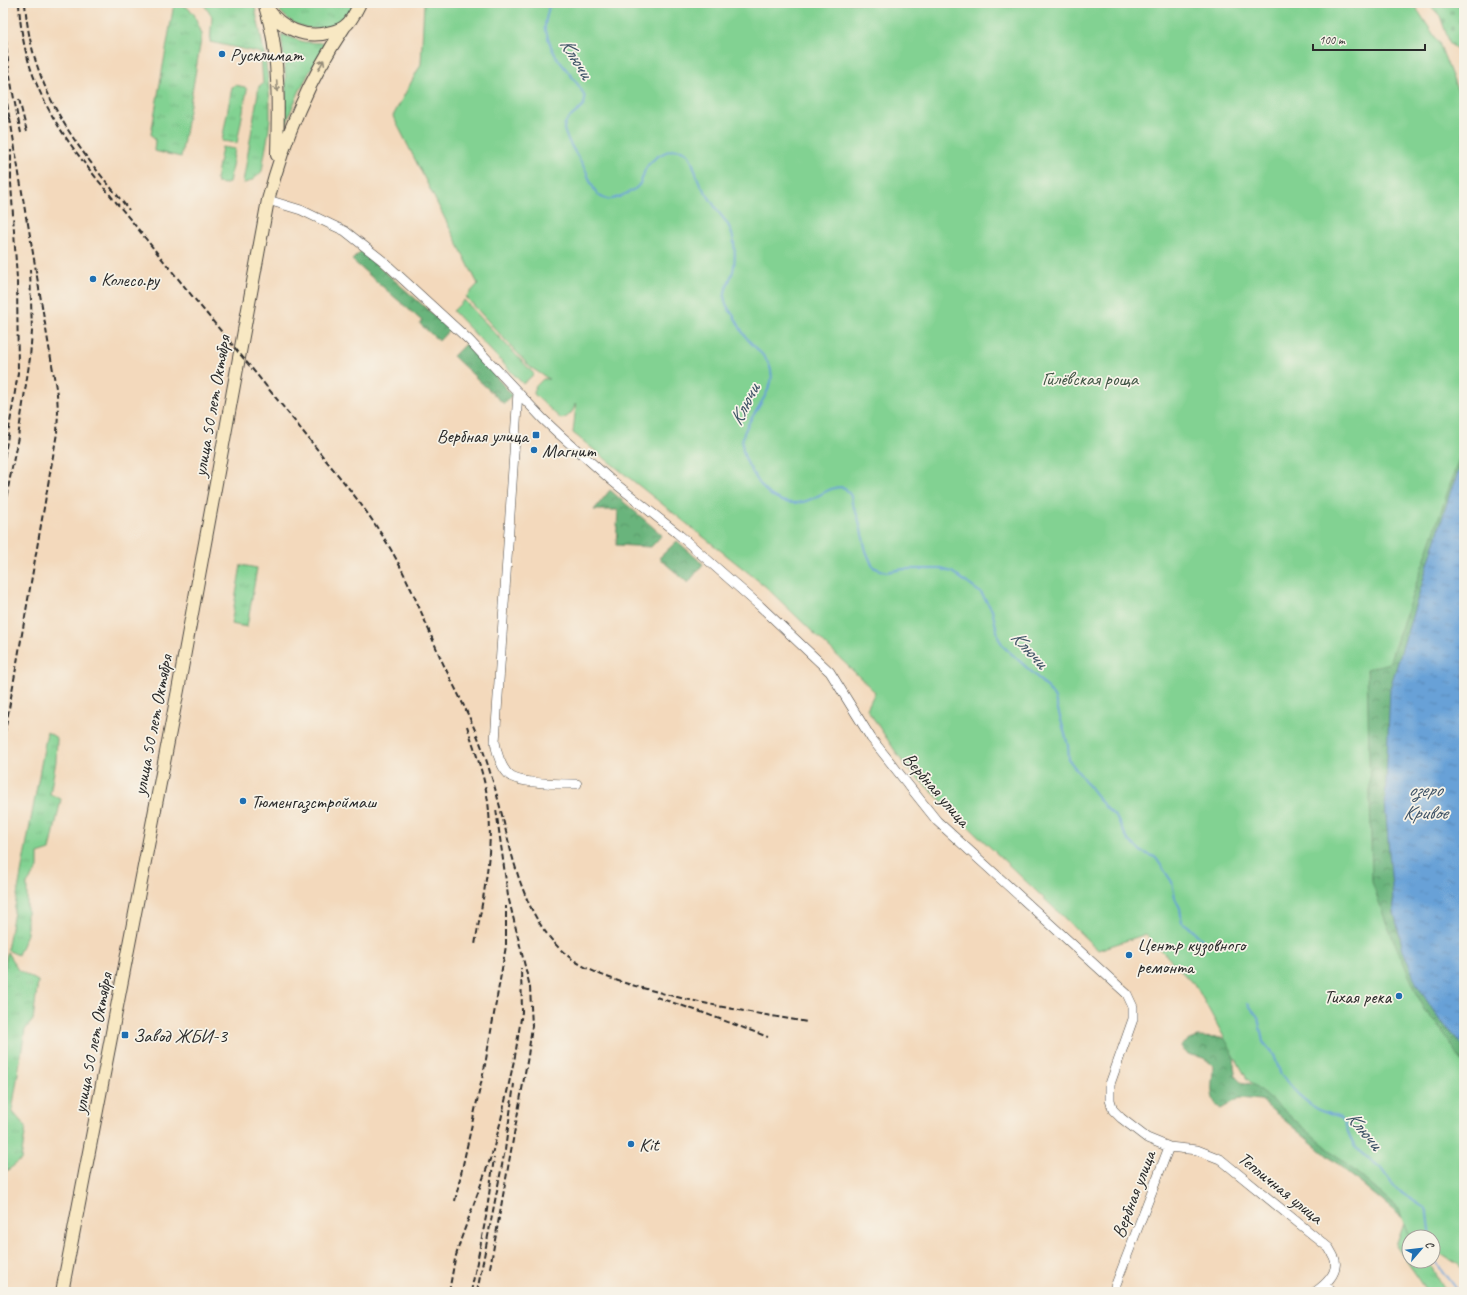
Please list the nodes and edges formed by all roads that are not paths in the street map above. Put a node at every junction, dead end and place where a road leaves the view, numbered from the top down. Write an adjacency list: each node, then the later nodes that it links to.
1 (360, 3): 3 (main road)
2 (265, 4): 3 (main road); 4 (main road, one-way to 4)
3 (345, 26): 4 (main road, one-way to 3)
4 (277, 165): 5 (main road, улица 50 лет Октября)
5 (268, 200): 6 (street, Вербная улица); 10 (main road, улица 50 лет Октября)
6 (518, 392): 7 (street); 8 (street, Вербная улица)
7 (577, 784)
8 (1170, 1147): 9 (street, Тепличная улица); 11 (street, Вербная улица)
9 (1325, 1285): 12 (street); 13 (street)
10 (62, 1292)
11 (1113, 1292)
12 (1316, 1292)
13 (1332, 1292)

